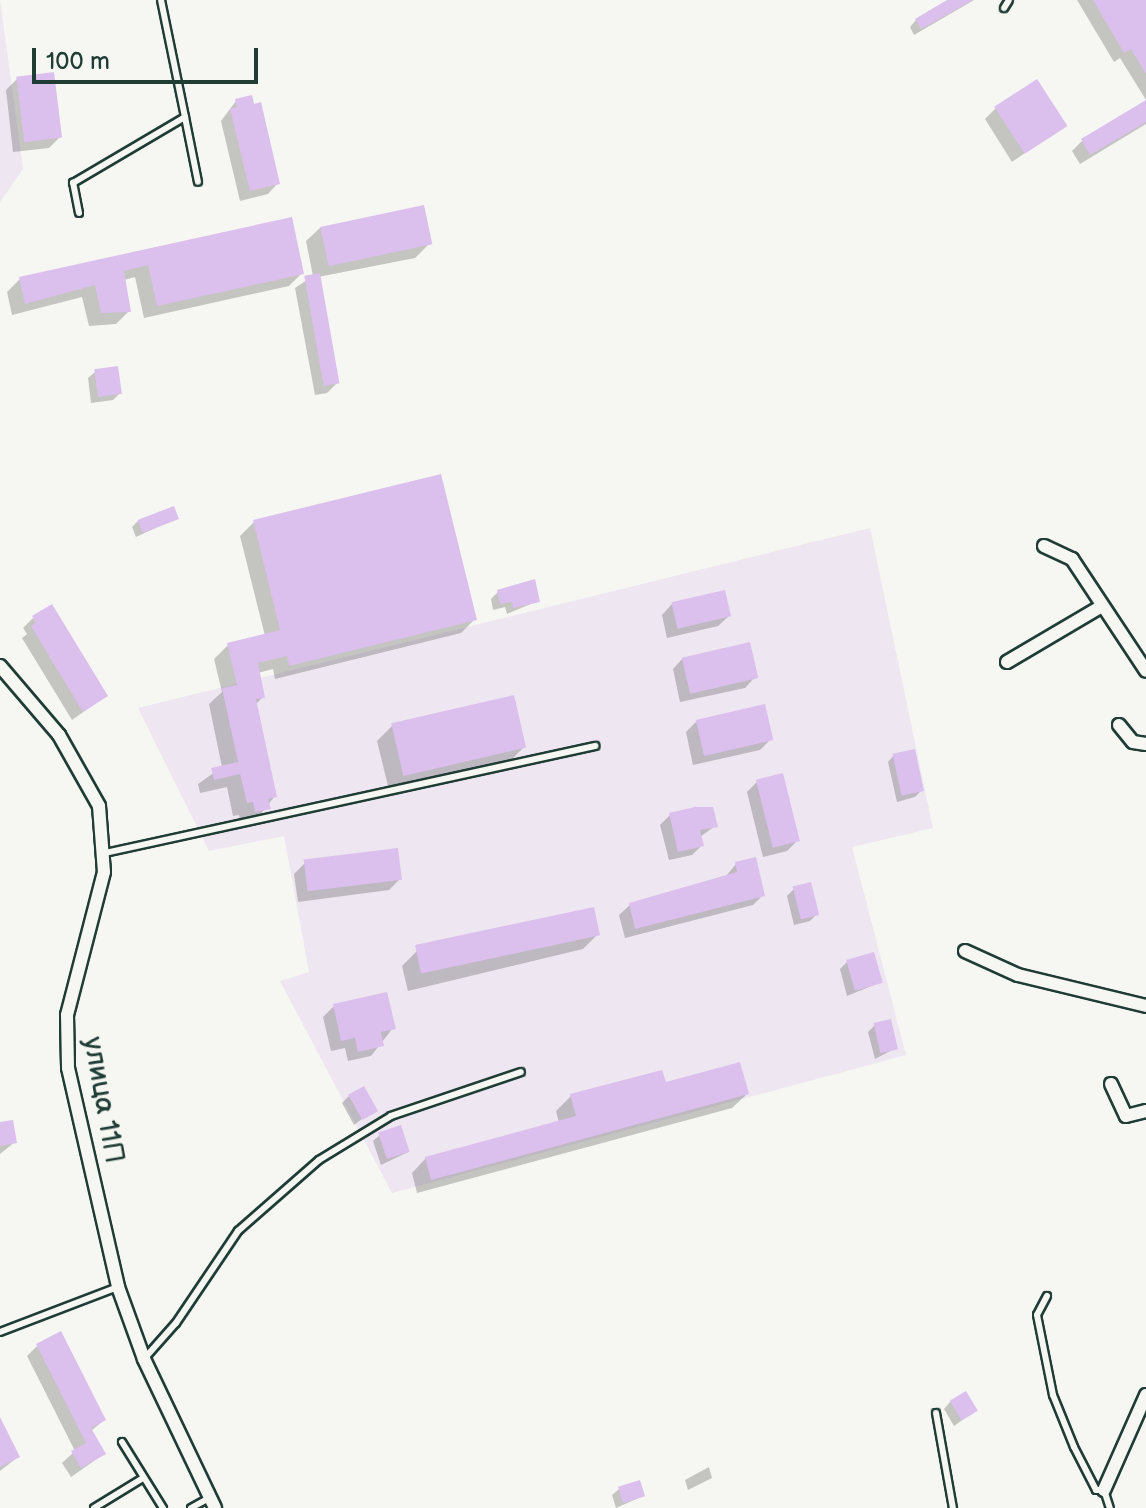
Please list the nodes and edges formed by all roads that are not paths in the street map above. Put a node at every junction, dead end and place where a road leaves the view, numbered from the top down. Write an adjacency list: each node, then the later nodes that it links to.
1 (161, 0): 4 (lane)
2 (1009, 0): 3 (lane)
3 (1004, 8)
4 (185, 117): 5 (lane); 6 (lane)
5 (198, 182)
6 (79, 213)
7 (1044, 546): 8 (street)
8 (1102, 606): 9 (street); 10 (street)
9 (1007, 662)
10 (1146, 671)
11 (3, 673): 15 (street, улица 11П)
12 (1119, 725): 13 (street)
13 (1146, 744)
14 (595, 746): 15 (lane)
15 (105, 853): 21 (street, улица 11П)
16 (965, 951): 17 (street)
17 (1146, 1006)
18 (521, 1072): 24 (lane)
19 (1111, 1084): 20 (street)
20 (1146, 1111)
21 (118, 1287): 23 (lane); 24 (street, улица 11П)
22 (1047, 1296): 29 (lane)
23 (0, 1332)
24 (144, 1359): 30 (street, улица 11П)
25 (1146, 1395): 29 (street)
26 (936, 1413): 34 (lane)
27 (122, 1442): 28 (lane)
28 (143, 1478): 31 (lane); 32 (lane)
29 (1104, 1490): 35 (lane)
30 (213, 1503): 33 (lane)
31 (94, 1508)
32 (163, 1508)
33 (191, 1508)
34 (953, 1508)
35 (1110, 1508)

